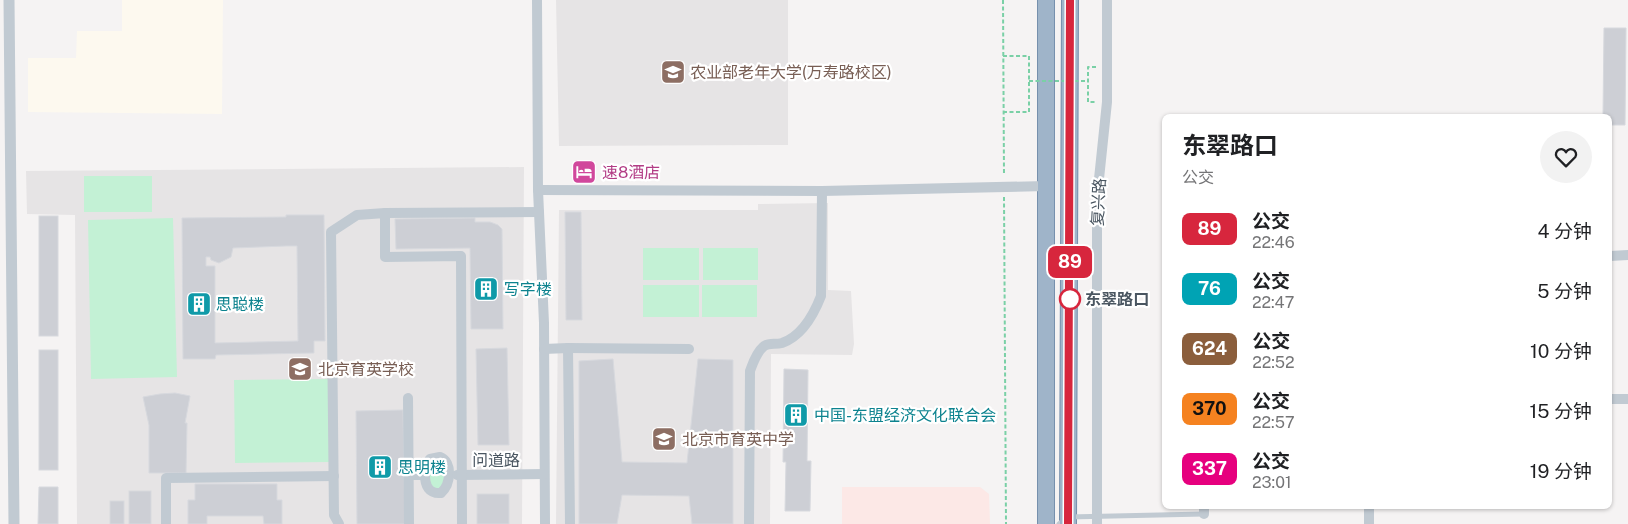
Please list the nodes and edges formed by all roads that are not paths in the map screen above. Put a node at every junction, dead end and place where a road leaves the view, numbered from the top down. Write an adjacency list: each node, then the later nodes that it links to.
1 (9, 0): 7 (street)
2 (537, 0): 8 (street)
3 (1046, 0): 6 (highway)
4 (1070, 0): 29 (highway, 复兴路)
5 (1107, 0): 28 (street, 复兴路)
6 (1046, 186): 9 (street); 38 (highway)
7 (6, 188): 30 (street)
8 (538, 190): 9 (street); 10 (street)
9 (822, 191): 37 (street)
10 (539, 212): 11 (street); 15 (street)
11 (385, 214): 24 (street); 25 (street)
12 (1612, 256): 13 (street)
13 (1628, 256)
14 (568, 348): 15 (street); 16 (street); 36 (street)
15 (544, 349): 20 (street)
16 (689, 349)
17 (408, 398): 21 (street)
18 (1612, 399): 19 (street)
19 (1628, 399)
20 (544, 474): 24 (street, 问道路); 35 (street)
21 (409, 475): 22 (street); 33 (street)
22 (425, 475): 23 (street); 23 (street)
23 (448, 475): 24 (street, 问道路)
24 (462, 475): 34 (street)
25 (334, 476): 31 (street); 32 (street)
26 (1369, 509): 39 (street)
27 (1204, 510): 28 (lane)
28 (1098, 520): 29 (lane)
29 (1065, 522)
30 (14, 524)
31 (166, 524)
32 (339, 524)
33 (409, 524)
34 (462, 524)
35 (544, 524)
36 (570, 524)
37 (749, 524)
38 (1046, 524)
39 (1369, 524)

